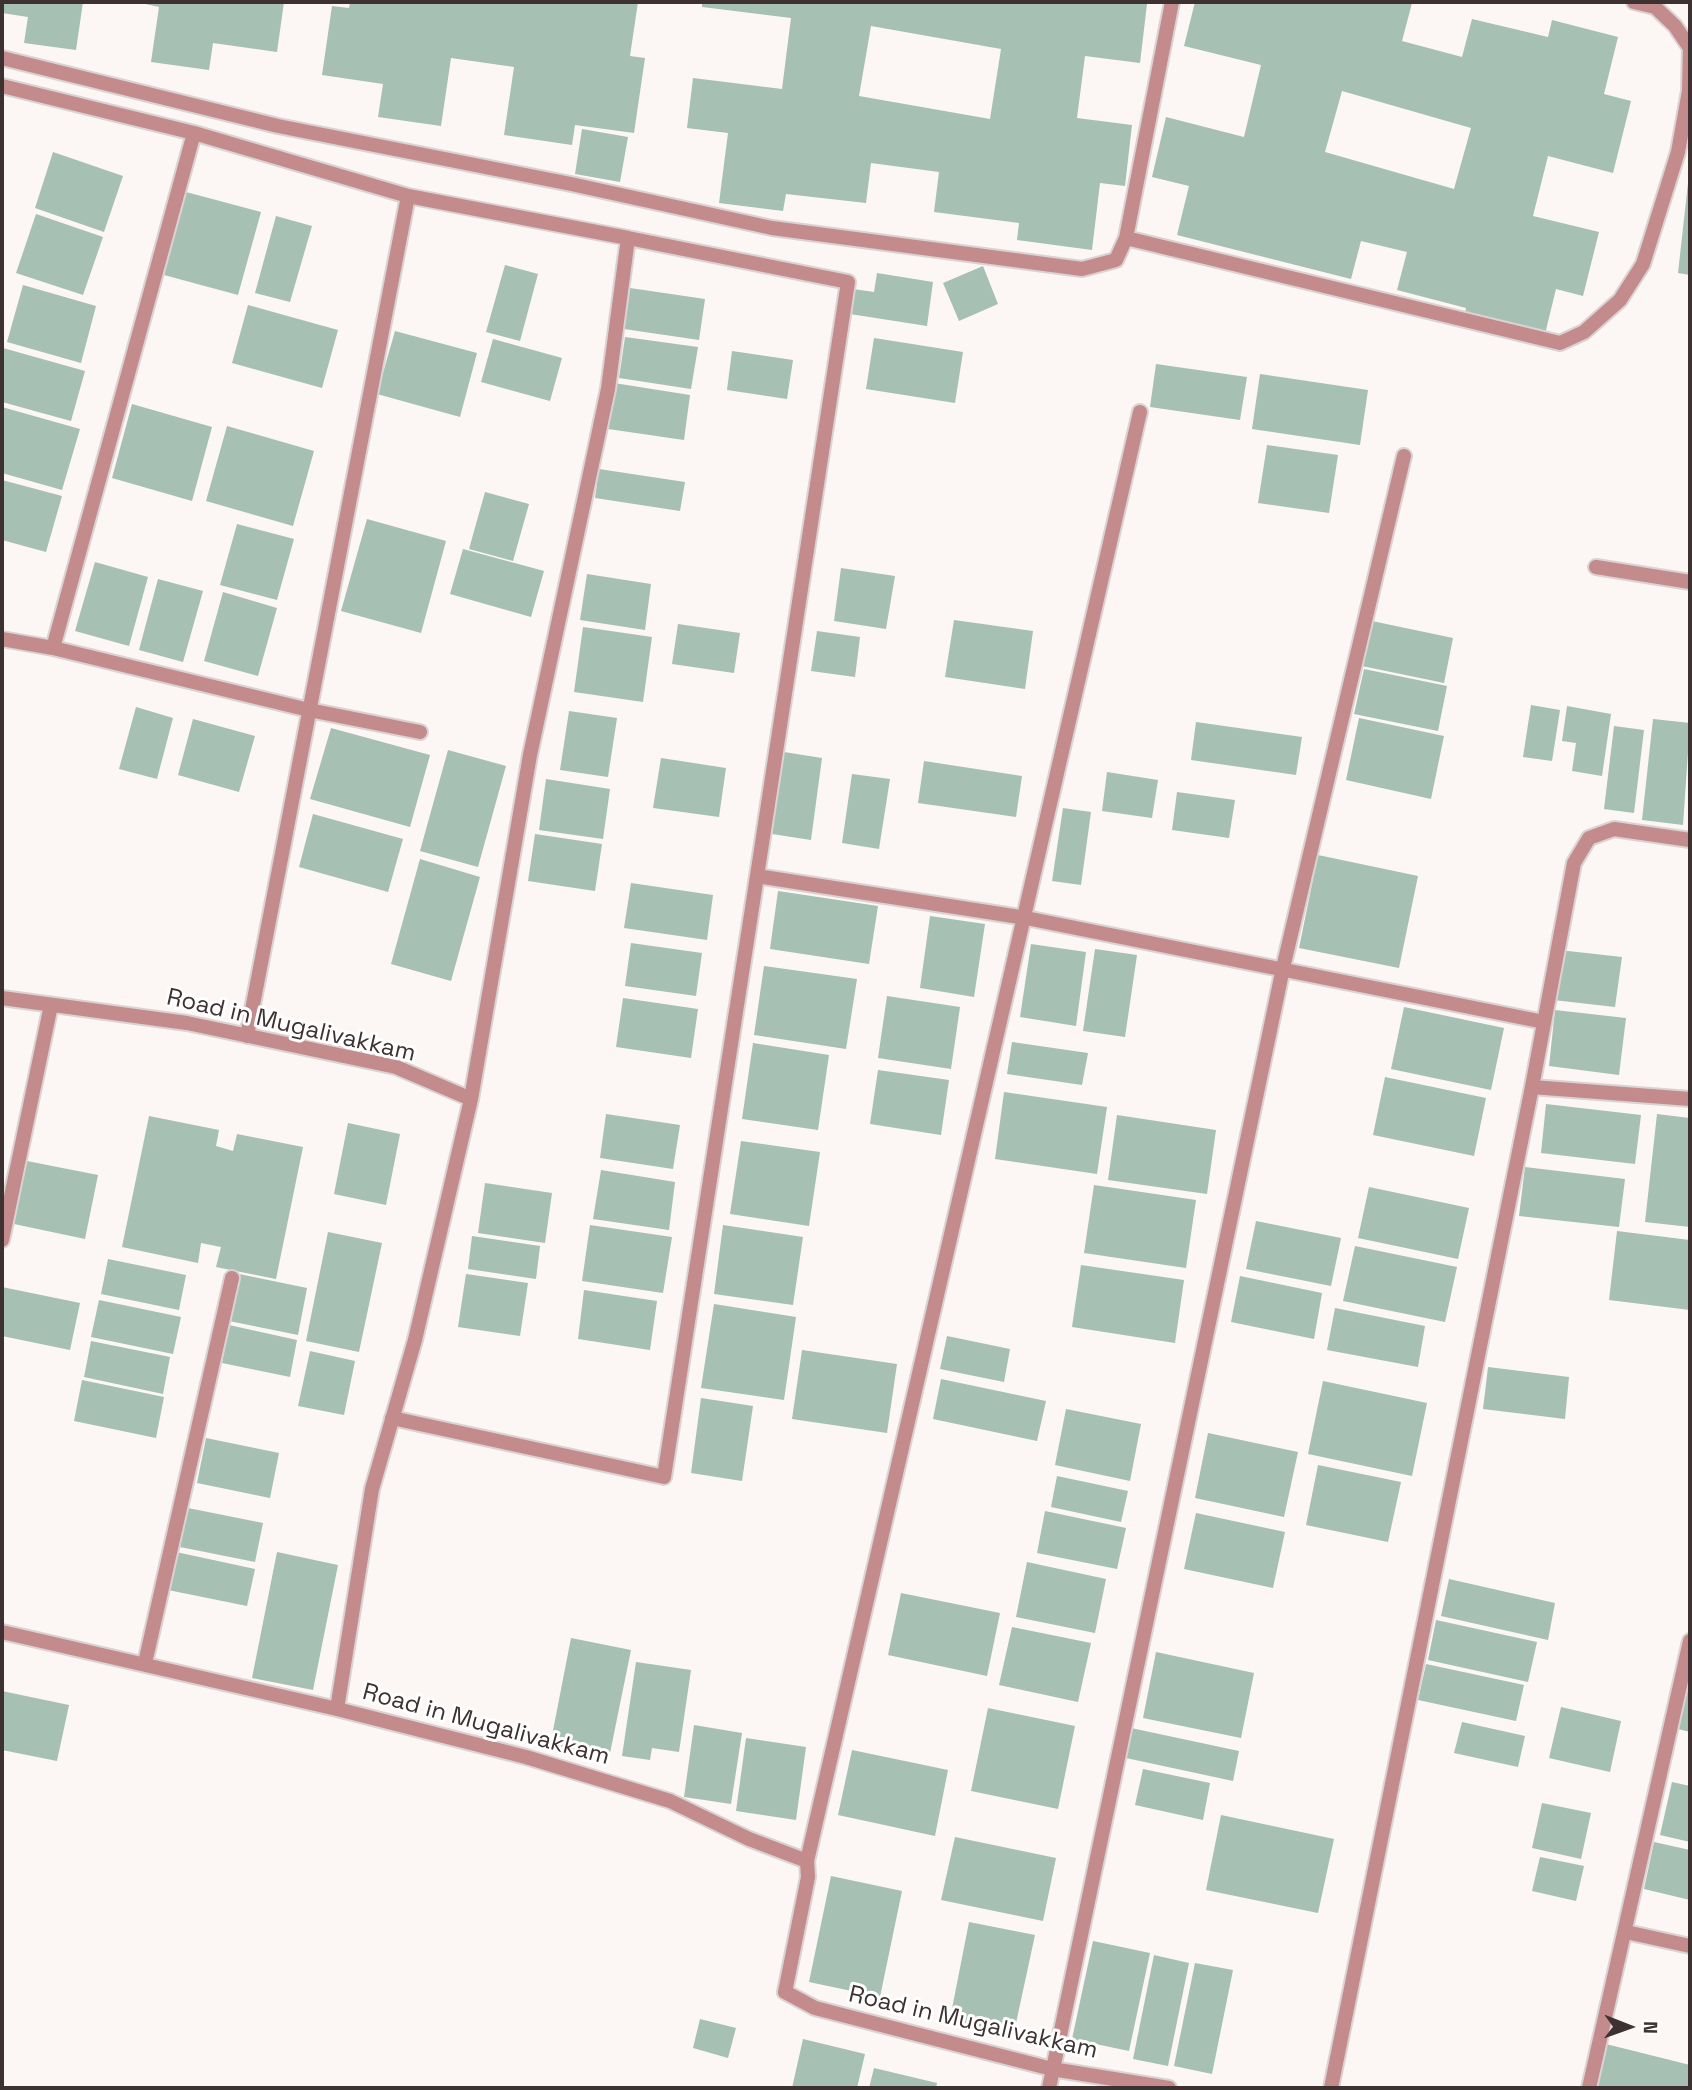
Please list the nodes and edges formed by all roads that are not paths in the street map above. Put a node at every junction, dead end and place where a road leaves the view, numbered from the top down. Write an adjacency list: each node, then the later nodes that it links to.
1 (1172, 2): 8 (street)
2 (1634, 2): 8 (street)
3 (2, 58): 8 (street)
4 (2, 86): 5 (street)
5 (194, 134): 6 (street); 14 (street)
6 (408, 196): 7 (street); 15 (street)
7 (628, 237): 18 (street); 26 (street)
8 (1126, 239)
9 (1140, 412): 19 (street)
10 (1404, 456): 20 (street)
11 (1596, 566): 12 (street)
12 (1690, 582)
13 (2, 639): 14 (street)
14 (53, 648): 15 (street)
15 (309, 710): 16 (street); 24 (street)
16 (420, 732)
17 (1690, 840): 23 (street)
18 (757, 876): 19 (street); 30 (street)
19 (1026, 918): 20 (street); 36 (street)
20 (1283, 968): 23 (street); 39 (street)
21 (2, 998): 22 (street, Road in Mugalivakkam)
22 (51, 1005): 24 (street, Road in Mugalivakkam); 28 (street)
23 (1545, 1022): 25 (street)
24 (247, 1036): 26 (street, Road in Mugalivakkam)
25 (1532, 1087): 27 (street); 42 (street)
26 (471, 1099): 30 (street, Road in Mugalivakkam)
27 (1690, 1099)
28 (2, 1240)
29 (232, 1278): 34 (street)
30 (392, 1418): 35 (street, Road in Mugalivakkam)
31 (2, 1632): 34 (street)
32 (1690, 1641): 33 (street)
33 (1688, 1658): 37 (street)
34 (145, 1662): 35 (street)
35 (337, 1709): 36 (street, Road in Mugalivakkam)
36 (807, 1861): 39 (street, Road in Mugalivakkam)
37 (1626, 1933): 38 (street); 43 (street)
38 (1690, 1946)
39 (1052, 2069): 40 (street); 41 (street, Road in Mugalivakkam)
40 (1049, 2088)
41 (1168, 2088)
42 (1331, 2088)
43 (1589, 2088)

